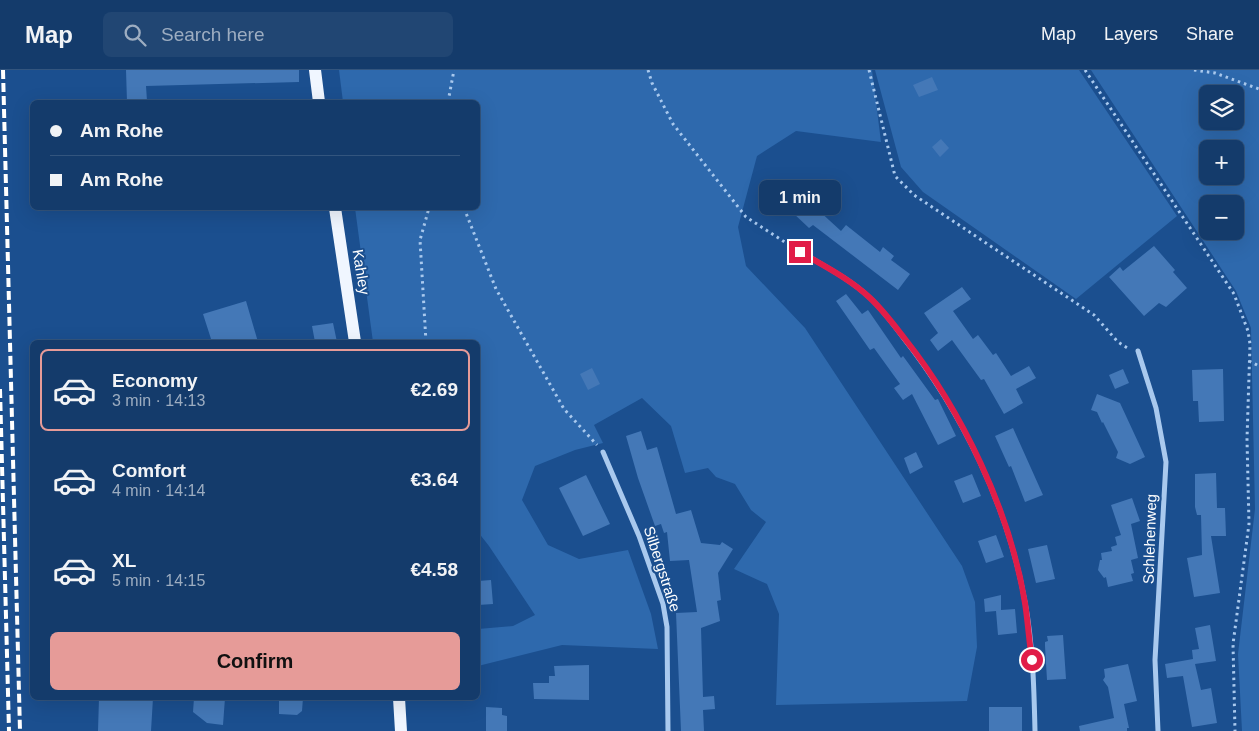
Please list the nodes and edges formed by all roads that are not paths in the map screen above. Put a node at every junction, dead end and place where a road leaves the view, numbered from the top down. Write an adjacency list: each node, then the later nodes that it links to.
1 (315, 70): 2 (main road)
2 (319, 100)
3 (335, 210): 5 (main road, Kahley)
4 (800, 252): 11 (street)
5 (355, 340)
6 (1139, 354): 12 (street, Schlehenweg)
7 (604, 452): 10 (street, Silbergstraße)
8 (400, 700): 9 (main road)
9 (401, 731)
10 (668, 731)
11 (1035, 731)
12 (1158, 731)

